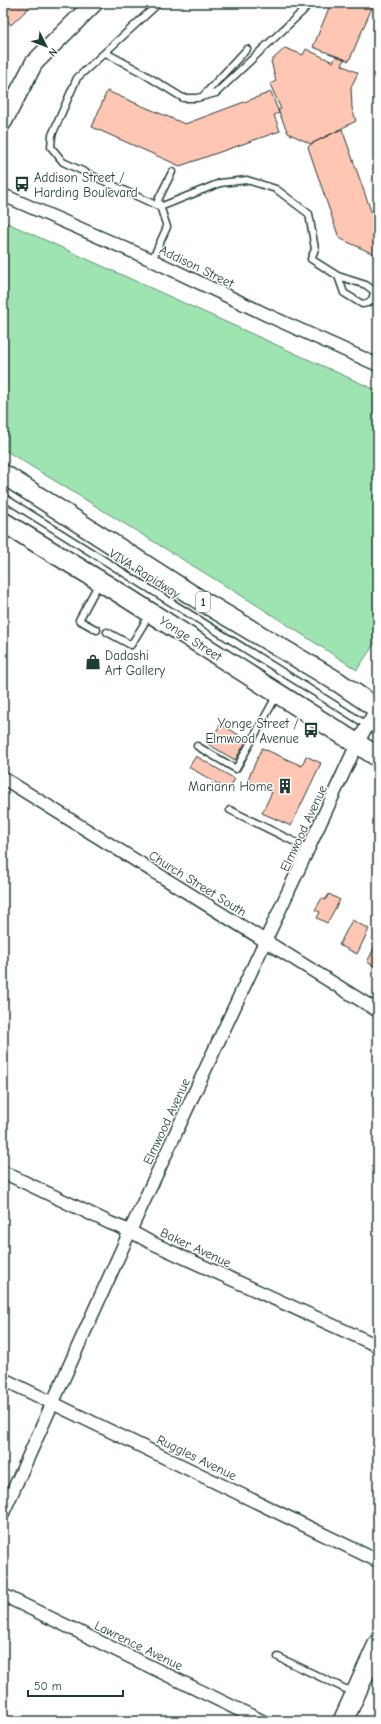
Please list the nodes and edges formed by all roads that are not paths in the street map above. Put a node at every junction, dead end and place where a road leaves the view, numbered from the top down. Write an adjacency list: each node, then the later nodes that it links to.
1 (94, 3): 7 (street)
2 (159, 3): 5 (lane)
3 (309, 3): 6 (lane)
4 (247, 49): 6 (lane)
5 (106, 52): 6 (lane); 10 (lane)
6 (202, 97)
7 (3, 122)
8 (172, 172): 10 (lane)
9 (3, 195): 11 (street, Addison Street)
10 (160, 207): 11 (lane); 12 (lane)
11 (152, 260): 13 (street, Addison Street)
12 (338, 276): 12 (lane)
13 (378, 364)
14 (3, 474): 22 (main road, 1)
15 (3, 497): 23 (lane, VIVA Rapidway)
16 (3, 522): 17 (main road, Yonge Street)
17 (100, 581): 18 (main road, Yonge Street); 19 (lane)
18 (151, 612): 20 (lane); 21 (main road, Yonge Street)
19 (97, 630)
20 (107, 632)
21 (278, 693): 25 (main road, Yonge Street); 26 (lane)
22 (378, 707): 23 (street, Elmwood Avenue)
23 (367, 725): 24 (lane, VIVA Rapidway); 25 (street, Elmwood Avenue)
24 (378, 732)
25 (358, 744): 27 (main road, Yonge Street); 30 (street, Elmwood Avenue)
26 (198, 746)
27 (378, 757)
28 (3, 778): 31 (street, Church Street South)
29 (230, 810): 30 (lane)
30 (309, 849): 31 (street, Elmwood Avenue)
31 (266, 941): 32 (street, Church Street South); 34 (street, Elmwood Avenue)
32 (378, 1011)
33 (3, 1172): 34 (street, Baker Avenue)
34 (130, 1231): 35 (street, Baker Avenue); 37 (street, Elmwood Avenue)
35 (378, 1346)
36 (3, 1379): 37 (street, Ruggles Avenue)
37 (54, 1402): 38 (street, Elmwood Avenue); 39 (street, Ruggles Avenue)
38 (3, 1512)
39 (378, 1561)
40 (3, 1595): 44 (street, Lawrence Avenue)
41 (378, 1644): 43 (main road)
42 (278, 1657): 43 (lane)
43 (355, 1693): 45 (main road)
44 (262, 1721)
45 (342, 1721)

